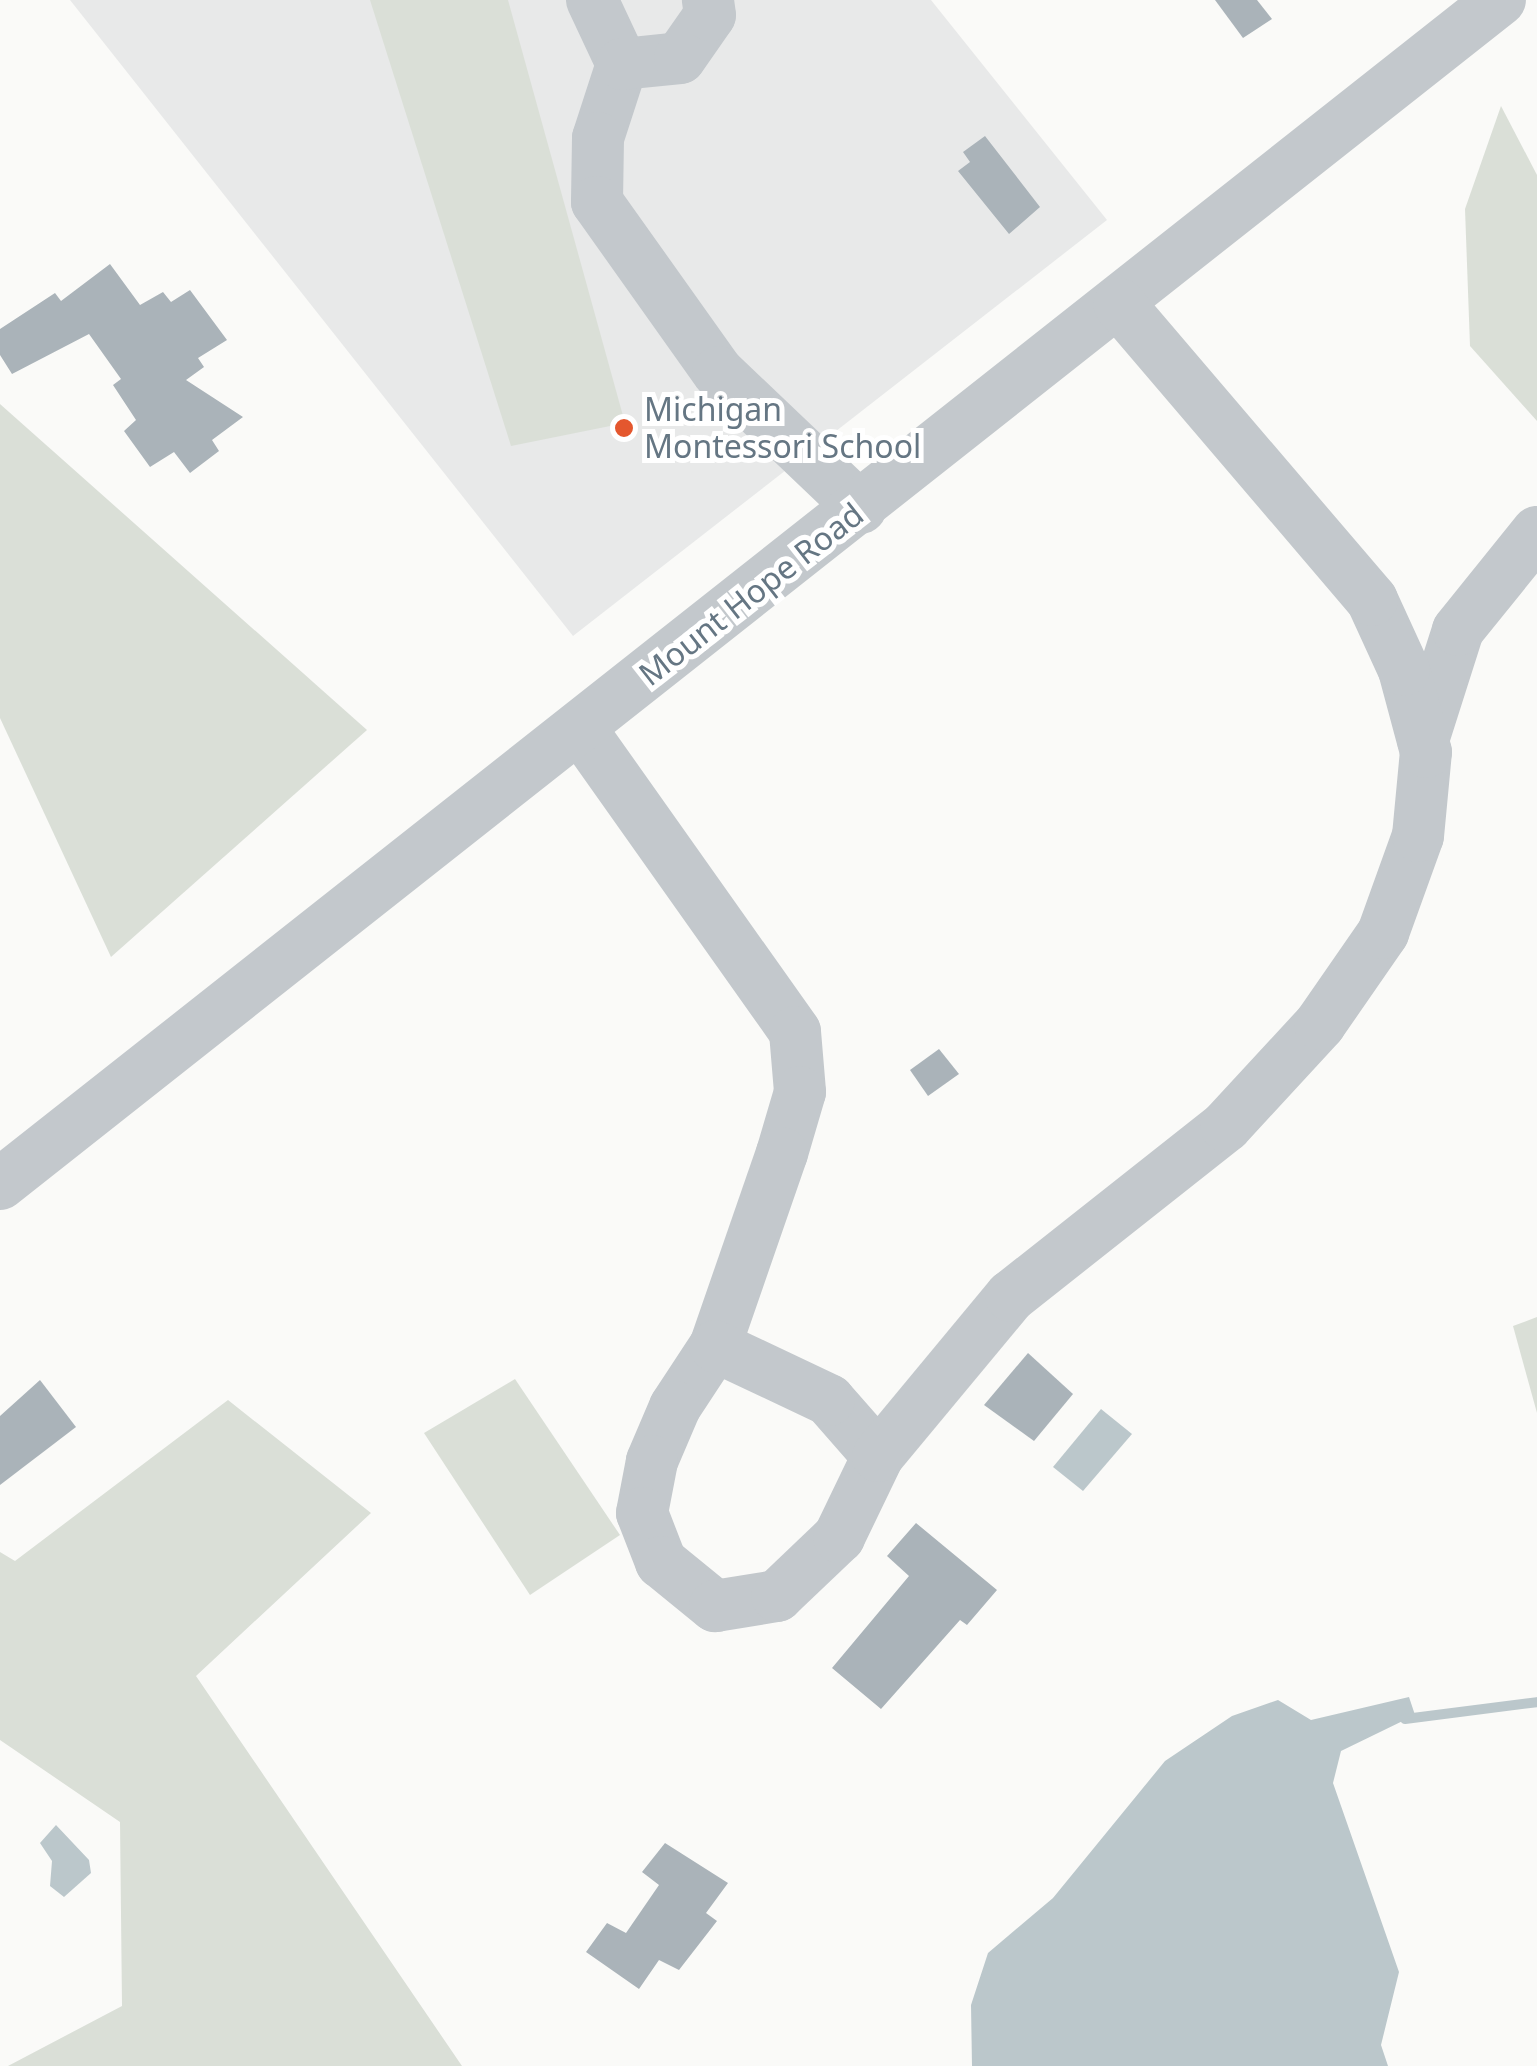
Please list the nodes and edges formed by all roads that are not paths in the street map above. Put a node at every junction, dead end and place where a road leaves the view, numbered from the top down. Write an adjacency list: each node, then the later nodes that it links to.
1 (592, 0): 4 (street)
2 (708, 0): 4 (street)
3 (1500, 0): 5 (street, Mount Hope Road)
4 (622, 64): 6 (street)
5 (1119, 304): 6 (street, Mount Hope Road); 8 (street)
6 (861, 508): 10 (street, Mount Hope Road)
7 (1537, 532): 9 (street)
8 (1372, 600): 9 (street); 11 (street)
9 (1476, 605): 11 (street)
10 (580, 728): 12 (street, Mount Hope Road); 13 (street)
11 (1423, 741): 14 (street)
12 (0, 1184)
13 (715, 1346): 14 (street); 14 (street)
14 (878, 1456)

